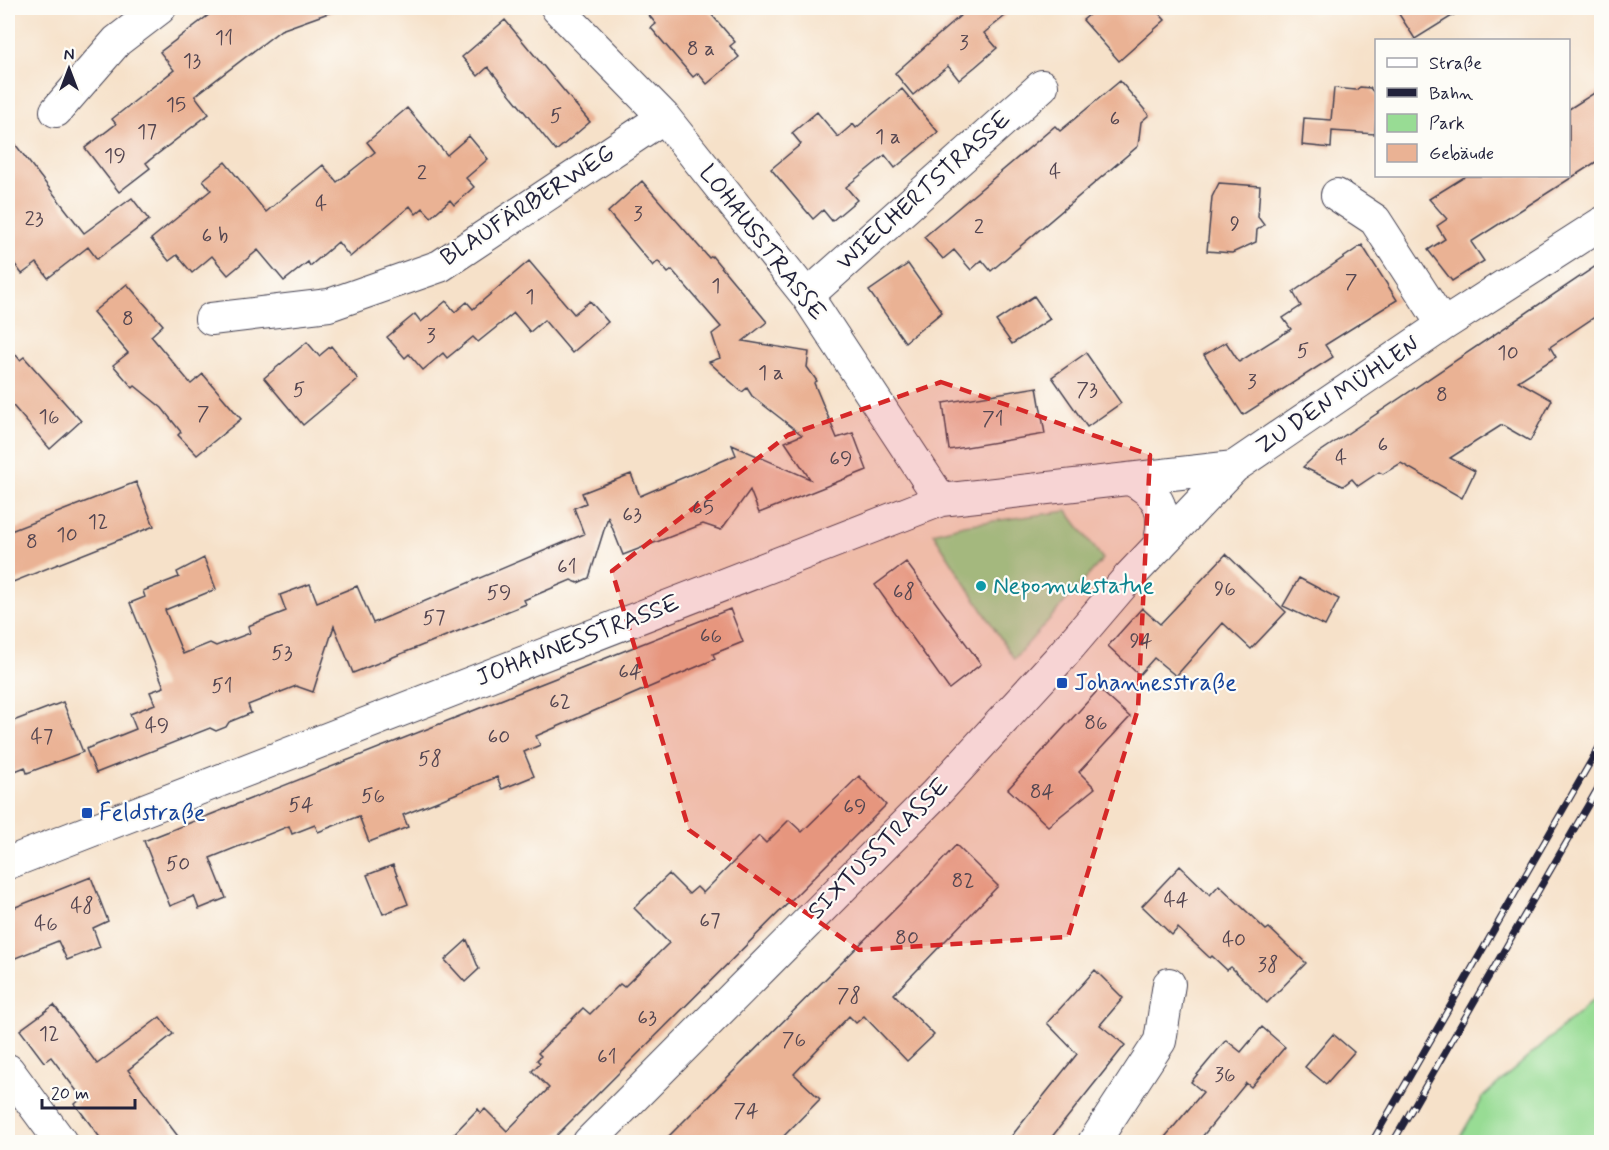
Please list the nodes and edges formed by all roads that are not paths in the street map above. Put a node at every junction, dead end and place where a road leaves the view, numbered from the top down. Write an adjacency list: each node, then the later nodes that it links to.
1 (160, 8): 4 (street)
2 (558, 8): 5 (street, LOHAUSSTRASSE)
3 (1042, 86): 8 (street, WIECHERTSTRASSE)
4 (56, 111)
5 (664, 117): 8 (street, LOHAUSSTRASSE); 9 (street, BLAUFÄRBERWEG)
6 (1337, 195): 10 (street, ZU DEN MÜHLEN)
7 (1602, 223): 10 (street, ZU DEN MÜHLEN)
8 (807, 297): 13 (street, LOHAUSSTRASSE)
9 (211, 319)
10 (1443, 325): 11 (street, ZU DEN MÜHLEN)
11 (1234, 467): 12 (street, JOHANNESSTRASSE); 14 (street, SIXTUSSTRASSE)
12 (1130, 479): 13 (street, JOHANNESSTRASSE); 14 (street)
13 (941, 500): 15 (street, JOHANNESSTRASSE)
14 (1159, 546): 19 (street, SIXTUSSTRASSE)
15 (8, 864)
16 (1169, 984): 20 (street)
17 (8, 1070): 18 (street)
18 (61, 1143)
19 (589, 1143)
20 (1094, 1143)

